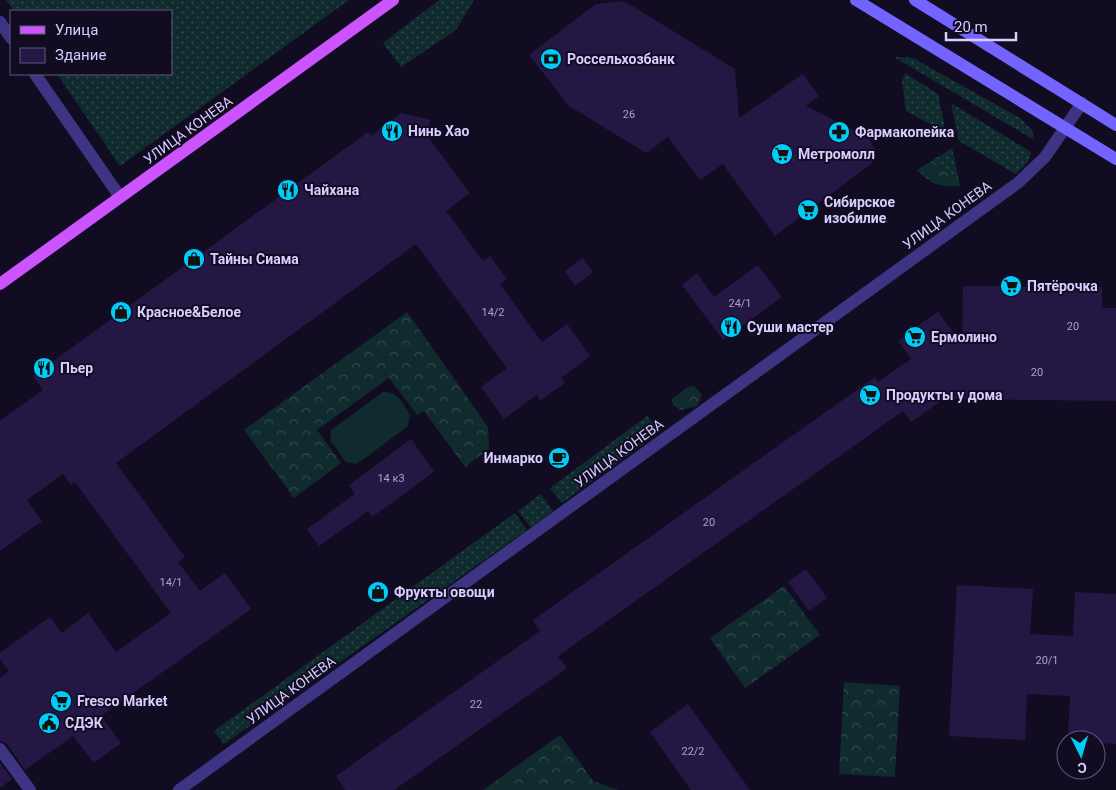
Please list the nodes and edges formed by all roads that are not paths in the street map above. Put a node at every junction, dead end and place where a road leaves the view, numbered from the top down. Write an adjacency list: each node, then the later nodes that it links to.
1 (394, 0): 11 (main road, УЛИЦА КОНЕВА)
2 (856, 0): 9 (main road)
3 (916, 0): 7 (main road)
4 (0, 22): 5 (street)
5 (10, 37)
6 (37, 75): 11 (street)
7 (1082, 103): 8 (main road); 9 (street, УЛИЦА КОНЕВА)
8 (1116, 124)
9 (1066, 128): 10 (main road); 15 (street, УЛИЦА КОНЕВА)
10 (1116, 159)
11 (120, 197): 12 (main road, УЛИЦА КОНЕВА)
12 (0, 284)
13 (0, 749): 14 (street)
14 (30, 790)
15 (179, 790)

